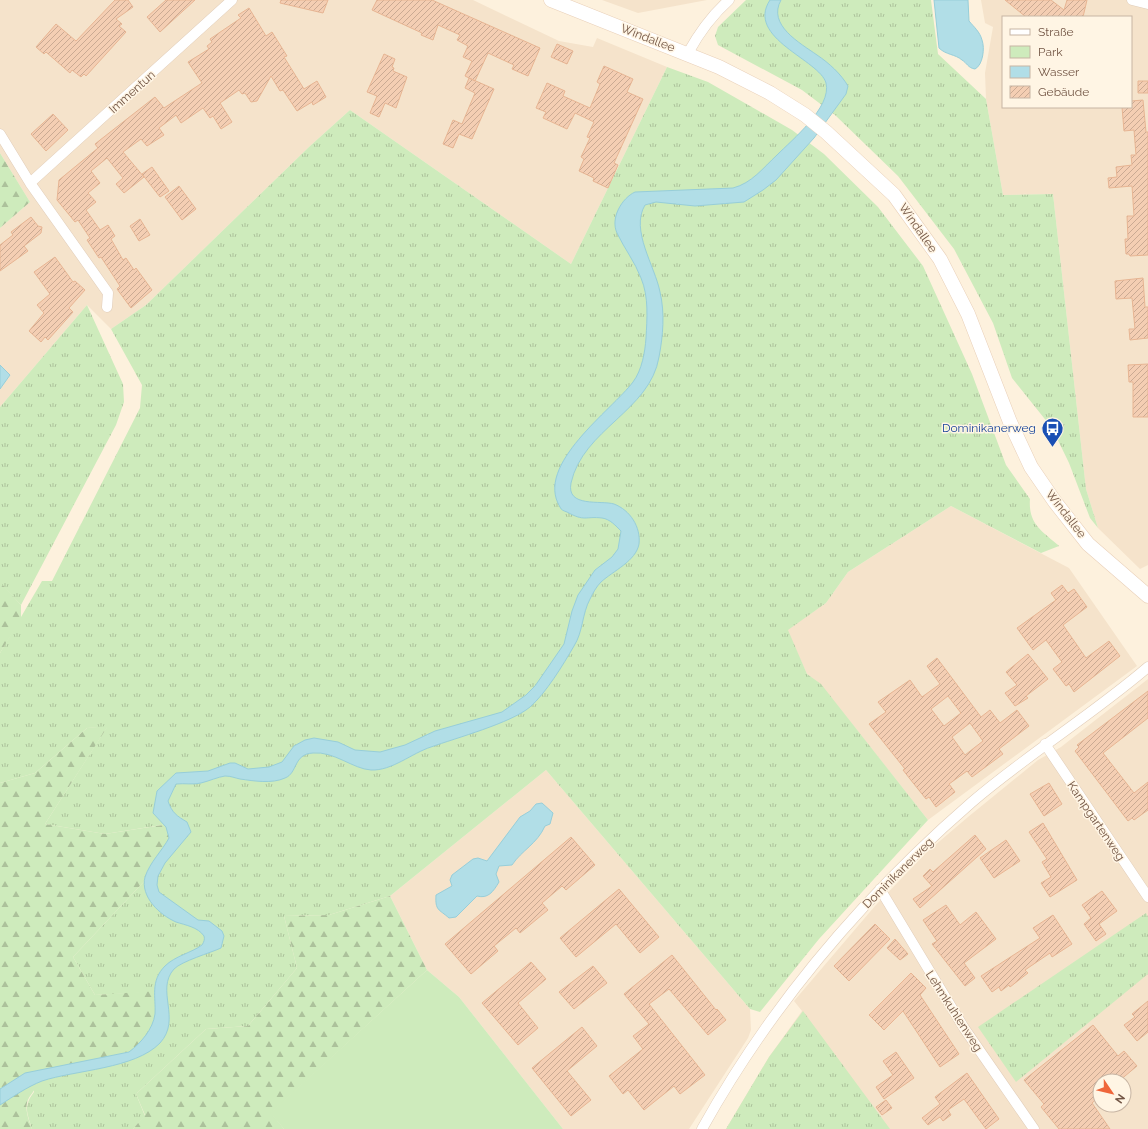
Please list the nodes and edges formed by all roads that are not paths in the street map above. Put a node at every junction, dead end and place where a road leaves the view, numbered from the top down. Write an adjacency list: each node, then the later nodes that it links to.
1 (232, 0): 8 (street, Immentun)
2 (551, 0): 6 (main road, Windallee)
3 (729, 0): 6 (street)
4 (1132, 0): 5 (street)
5 (1148, 4)
6 (688, 53): 10 (main road, Windallee)
7 (0, 134): 8 (street)
8 (30, 183): 9 (street)
9 (108, 307)
10 (1148, 596)
11 (1148, 667): 12 (street, Dominikanerweg)
12 (1045, 744): 13 (street, Dominikanerweg); 14 (street, Kampgartenweg)
13 (880, 889): 15 (street, Dominikanerweg); 16 (street, Lehmkuhlenweg)
14 (1148, 897)
15 (702, 1129)
16 (1034, 1129)

